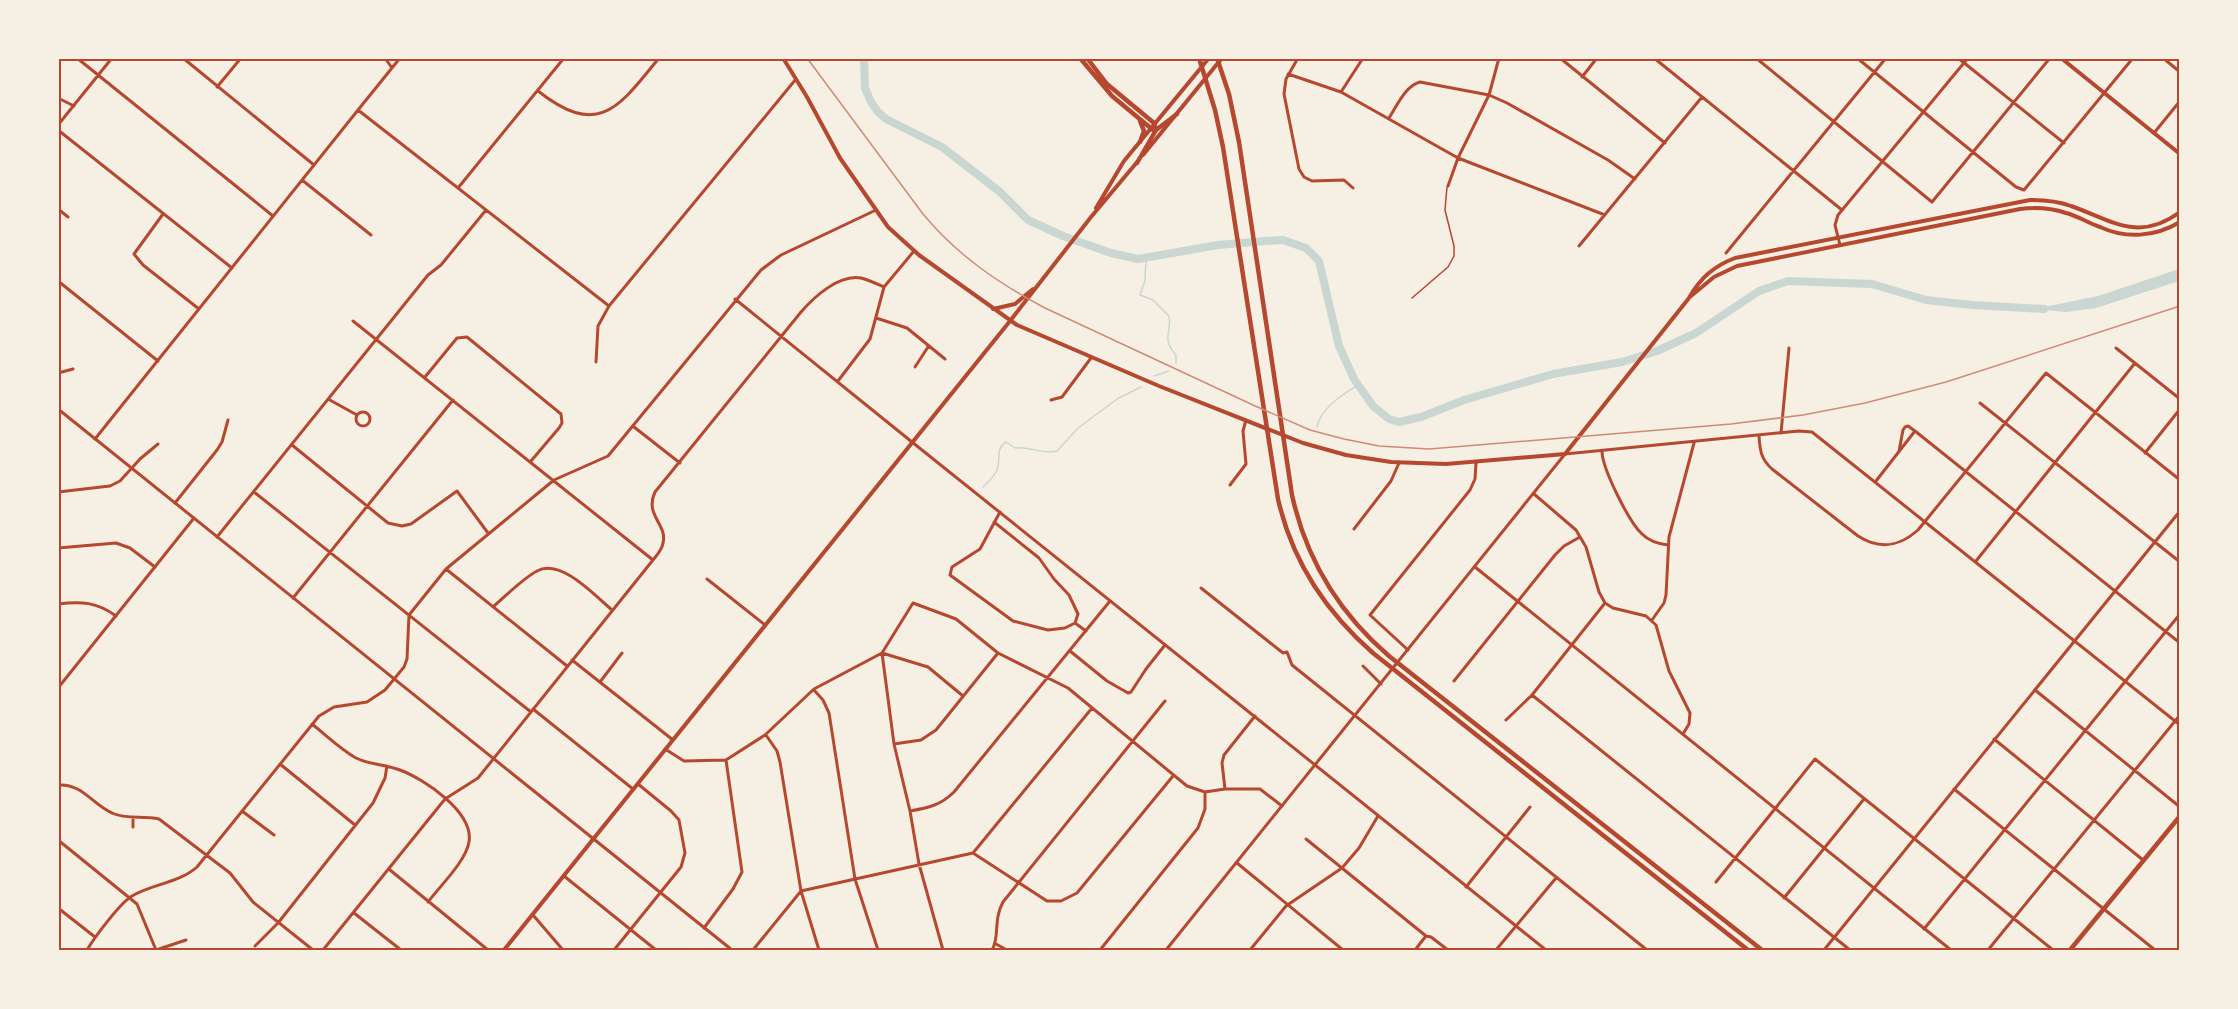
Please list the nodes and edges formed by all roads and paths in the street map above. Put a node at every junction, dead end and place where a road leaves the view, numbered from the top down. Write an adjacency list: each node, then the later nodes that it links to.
1 (77, 58): 36 (street)
2 (112, 58): 36 (street)
3 (183, 58): 39 (street)
4 (241, 58): 39 (street)
5 (385, 58): 32 (street)
6 (400, 58): 32 (street)
7 (564, 58): 40 (street)
8 (659, 58): 48 (street)
9 (783, 58): 38 (main road)
10 (1080, 58): 54 (main road)
11 (1087, 58): 58 (main road)
12 (1199, 58): 342 (main road)
13 (1209, 58): 58 (main road)
14 (1217, 58): 343 (main road)
15 (1222, 58): 53 (main road)
16 (1298, 58): 35 (street)
17 (1362, 58): 41 (street)
18 (1498, 58): 43 (street)
19 (1560, 58): 37 (street)
20 (1597, 58): 37 (street)
21 (1654, 58): 44 (street)
22 (1756, 58): 56 (street)
23 (1857, 58): 33 (street)
24 (1886, 58): 33 (street)
25 (1958, 58): 31 (street)
26 (1968, 58): 31 (street)
27 (2050, 58): 47 (street)
28 (2061, 58): 42 (main road)
29 (2133, 58): 42 (street)
30 (2163, 58): 34 (street)
31 (1964, 63): 47 (street); 52 (street)
32 (392, 68): 51 (street)
33 (1874, 72): 52 (street); 56 (street)
34 (2180, 72)
35 (1288, 74): 41 (street); 75 (street)
36 (98, 76): 49 (street); 83 (street)
37 (1582, 77): 62 (street)
38 (796, 79): 78 (main road); 100 (street)
39 (217, 87): 69 (street)
40 (538, 91): 48 (street); 74 (street)
41 (1341, 92): 55 (street)
42 (2104, 93): 60 (main road); 63 (street)
43 (1489, 95): 55 (street); 66 (street); 71 (street)
44 (1702, 97): 62 (street); 70 (street)
45 (58, 98): 49 (street)
46 (2180, 101): 60 (street)
47 (2014, 103): 63 (street); 64 (street)
48 (621, 104): 50 (street)
49 (74, 106): 57 (street)
50 (624, 108)
51 (358, 110): 69 (street); 74 (street)
52 (1924, 112): 64 (street); 67 (street)
53 (1177, 114): 58 (main road); 68 (main road)
54 (1137, 117): 58 (main road); 61 (main road)
55 (1389, 118): 66 (street)
56 (1834, 121): 67 (street); 70 (street)
57 (58, 125)
58 (1153, 127): 61 (main road); 68 (main road)
59 (58, 130): 81 (street)
60 (2154, 133): 65 (main road)
61 (1140, 142): 85 (main road)
62 (1665, 143): 71 (street)
63 (2064, 143): 64 (street)
64 (1973, 152): 67 (street)
65 (2180, 154)
66 (1458, 158): 73 (street); 82 (street)
67 (1883, 161): 79 (street)
68 (1137, 163): 85 (main road)
69 (314, 165): 72 (street)
70 (1794, 171): 79 (street); 92 (street)
71 (1635, 179): 82 (street)
72 (302, 180): 83 (street); 87 (street)
73 (1448, 186): 97 (lane)
74 (458, 188): 77 (street)
75 (1353, 188)
76 (58, 209): 84 (street)
77 (486, 210): 100 (street); 107 (street)
78 (876, 210): 91 (main road); 99 (street)
79 (1842, 210): 88 (street)
80 (2180, 212): 88 (main road)
81 (163, 214): 93 (street); 101 (street)
82 (1605, 215): 90 (street)
83 (273, 216): 93 (street)
84 (69, 217)
85 (1092, 217): 94 (main road)
86 (2180, 220): 89 (main road)
87 (371, 235)
88 (1838, 237): 89 (street); 98 (main road)
89 (1840, 245): 98 (main road)
90 (1579, 246)
91 (914, 251): 96 (street); 102 (main road)
92 (1726, 253)
93 (232, 268): 101 (street)
94 (1052, 268): 102 (main road); 105 (main road)
95 (58, 281): 113 (street)
96 (884, 287): 103 (street); 106 (street)
97 (1412, 298)
98 (1689, 298): 145 (main road)
99 (735, 299): 106 (street); 133 (street)
100 (609, 306): 114 (street)
101 (199, 309): 113 (street)
102 (992, 309): 105 (main road)
103 (876, 318): 108 (street); 120 (street)
104 (353, 321): 107 (street)
105 (1010, 321): 111 (main road); 138 (main road)
106 (781, 336): 120 (street); 148 (street)
107 (376, 339): 119 (street); 121 (street)
108 (928, 347): 112 (street); 116 (street)
109 (1789, 348): 135 (street)
110 (2116, 348): 115 (street)
111 (1091, 358): 124 (street); 131 (main road)
112 (945, 359)
113 (158, 361): 137 (street)
114 (596, 362)
115 (2135, 363): 122 (street); 128 (street)
116 (915, 367)
117 (73, 369): 118 (street)
118 (58, 373)
119 (425, 377): 123 (street); 146 (street)
120 (838, 382): 138 (street)
121 (328, 399): 129 (street); 141 (street)
122 (2180, 399)
123 (453, 400): 146 (street); 161 (street)
124 (1051, 400)
125 (1980, 403): 132 (street)
126 (58, 410): 137 (street)
127 (2180, 410): 144 (street)
128 (2095, 413): 132 (street); 144 (street); 147 (street)
129 (357, 415): 129 (street)
130 (228, 420): 160 (street)
131 (1246, 420): 149 (main road); 156 (street)
132 (2006, 422): 147 (street); 152 (street)
133 (633, 427): 148 (street); 153 (street)
134 (1915, 431): 143 (street); 143 (street); 152 (street)
135 (1781, 433): 136 (street); 155 (street)
136 (1759, 436): 139 (street); 166 (street)
137 (95, 439): 151 (street)
138 (912, 442): 163 (street); 197 (main road)
139 (1694, 443): 142 (street); 173 (street)
140 (158, 444): 151 (street)
141 (292, 445): 158 (street); 161 (street)
142 (1602, 452): 145 (street); 173 (street)
143 (1899, 452): 155 (street)
144 (2145, 453): 154 (street)
145 (1565, 454): 150 (main road); 159 (street)
146 (531, 461): 153 (street)
147 (2055, 462): 164 (street); 172 (street)
148 (680, 463): 176 (street)
149 (1399, 463): 150 (main road); 168 (street)
150 (1476, 463): 205 (street)
151 (131, 468): 157 (street); 160 (street)
152 (1966, 472): 164 (street); 166 (street)
153 (554, 480): 169 (street); 176 (street)
154 (2180, 480)
155 (1876, 481): 166 (street)
156 (1230, 485)
157 (58, 492)
158 (254, 492): 170 (street); 175 (street)
159 (1534, 495): 171 (street); 180 (street)
160 (175, 503): 165 (street)
161 (367, 506): 169 (street); 175 (street)
162 (2180, 511): 172 (street)
163 (1000, 512): 167 (street); 186 (street)
164 (2016, 512): 177 (street); 184 (street)
165 (194, 518): 170 (street); 179 (street)
166 (1926, 521): 177 (street)
167 (994, 522): 196 (street); 196 (street)
168 (1354, 529)
169 (488, 534): 181 (street)
170 (217, 537): 185 (street)
171 (1580, 537): 187 (street); 188 (street)
172 (2154, 542): 178 (street); 184 (street)
173 (1668, 545): 195 (street)
174 (58, 548): 179 (street)
175 (330, 552): 185 (street); 193 (street)
176 (653, 560): 191 (street)
177 (1976, 561): 200 (street)
178 (2180, 562)
179 (155, 567): 194 (street)
180 (1475, 567): 187 (street); 205 (street)
181 (446, 569): 190 (street); 193 (street)
182 (707, 579): 197 (street)
183 (1201, 588): 228 (street)
184 (2115, 591): 199 (street); 200 (street)
185 (292, 598): 213 (street)
186 (1110, 601): 198 (street); 202 (street)
187 (1518, 602): 203 (street); 214 (street)
188 (1605, 603): 195 (street); 203 (street)
189 (58, 604): 194 (street)
190 (494, 606): 191 (street); 210 (street)
191 (612, 610): 209 (street)
192 (2180, 614): 199 (street)
193 (409, 615): 213 (street); 225 (street)
194 (116, 616): 218 (street)
195 (1652, 620): 234 (street)
196 (1074, 623): 198 (street)
197 (765, 625): 237 (main road)
198 (1086, 631): 204 (street)
199 (2165, 632): 201 (street); 215 (street)
200 (2075, 640): 215 (street); 220 (street)
201 (2180, 643)
202 (1165, 645): 204 (street); 227 (street)
203 (1571, 645): 221 (street); 234 (street)
204 (1070, 650): 212 (street)
205 (1407, 652): 217 (street)
206 (622, 653): 216 (street)
207 (882, 653): 208 (street); 219 (street); 222 (street); 239 (street)
208 (998, 653): 212 (street); 222 (street)
209 (572, 660): 210 (street); 216 (street)
210 (567, 666): 225 (street)
211 (1364, 666): 217 (street)
212 (1047, 678): 224 (street); 262 (street)
213 (395, 679): 231 (street); 241 (street)
214 (1454, 681)
215 (2125, 681): 230 (street); 233 (street)
216 (600, 682): 237 (street)
217 (1381, 684): 228 (street)
218 (58, 688)
219 (814, 689): 235 (street); 288 (street)
220 (2035, 690): 233 (street); 236 (street)
221 (1532, 695): 229 (street); 279 (street)
222 (963, 696): 239 (street)
223 (1165, 701): 238 (street)
224 (1092, 708): 238 (street); 277 (street)
225 (532, 711): 241 (street); 251 (street)
226 (2180, 715): 230 (street)
227 (1255, 716): 244 (street); 252 (street)
228 (1355, 716): 244 (street); 271 (street)
229 (1506, 720)
230 (2174, 721): 232 (street); 246 (street)
231 (312, 724): 243 (street); 245 (street)
232 (2180, 725)
233 (2085, 730): 246 (street); 248 (street)
234 (1683, 734): 260 (street)
235 (765, 735): 242 (street); 294 (street)
236 (1994, 739): 248 (street); 253 (street)
237 (673, 740): 240 (main road)
238 (1133, 741): 247 (street); 290 (street)
239 (894, 744): 262 (street)
240 (665, 749): 242 (street); 249 (main road)
241 (494, 759): 255 (street); 272 (street)
242 (726, 760): 307 (street)
243 (279, 764): 261 (street); 267 (street)
244 (1316, 765): 257 (street); 263 (street)
245 (387, 766): 255 (street); 267 (street)
246 (2134, 771): 259 (street); 266 (street)
247 (1173, 776): 254 (street); 290 (street)
248 (2044, 780): 266 (street); 269 (street)
249 (638, 784): 251 (main road); 295 (street)
250 (58, 786): 265 (street)
251 (633, 789): 272 (main road)
252 (1225, 789): 254 (street); 257 (street)
253 (1954, 789): 269 (street); 274 (street)
254 (1206, 792): 333 (street)
255 (445, 799): 284 (street); 298 (street)
256 (1864, 799): 260 (street); 274 (street); 276 (street)
257 (1283, 806): 281 (street)
258 (1530, 807): 271 (street)
259 (2180, 807)
260 (1775, 808): 276 (street); 279 (street)
261 (242, 811): 270 (street); 278 (street)
262 (910, 811): 282 (street)
263 (1378, 816): 283 (street); 292 (street)
264 (2180, 816): 280 (main road)
265 (133, 817): 268 (street); 278 (street)
266 (2094, 820): 280 (street); 285 (street)
267 (355, 825): 305 (street)
268 (133, 827)
269 (2004, 829): 285 (street); 289 (street)
270 (274, 835)
271 (1506, 837): 287 (street); 292 (street)
272 (593, 839): 286 (main road); 295 (street)
273 (1306, 839): 283 (street)
274 (1914, 839): 289 (street); 293 (street)
275 (58, 840): 296 (street)
276 (1825, 849): 293 (street); 297 (street)
277 (973, 854): 282 (street); 290 (street)
278 (206, 856): 296 (street); 305 (street)
279 (1735, 858): 291 (street); 297 (street)
280 (2143, 860): 301 (main road)
281 (1237, 863): 299 (street); 334 (street)
282 (919, 864): 288 (street); 330 (street)
283 (1342, 868): 299 (street); 310 (street)
284 (389, 869): 298 (street); 302 (street)
285 (2054, 870): 301 (street); 304 (street)
286 (564, 876): 303 (main road); 309 (street)
287 (1556, 878): 306 (street); 341 (street)
288 (855, 879): 294 (street); 329 (street)
289 (1965, 879): 304 (street); 308 (street)
290 (1019, 882): 314 (street)
291 (1716, 882)
292 (1466, 886): 306 (street)
293 (1874, 889): 308 (street); 312 (street)
294 (801, 891): 327 (street); 328 (street)
295 (660, 893): 307 (street); 309 (street)
296 (130, 897): 311 (street); 316 (street)
297 (1784, 898): 312 (street)
298 (428, 902): 321 (street)
299 (1286, 906): 335 (street); 336 (street)
300 (58, 908): 311 (street)
301 (2103, 909): 349 (main road); 350 (street)
302 (354, 913): 319 (street); 320 (street)
303 (532, 915): 322 (main road); 323 (street)
304 (2014, 919): 347 (street); 348 (street)
305 (278, 923): 315 (street); 318 (street)
306 (1516, 926): 339 (street); 340 (street)
307 (704, 928): 326 (street)
308 (1924, 928): 346 (street)
309 (631, 930): 324 (street); 325 (street)
310 (1426, 936): 337 (street); 338 (street)
311 (95, 937): 317 (street)
312 (1834, 938): 344 (street); 345 (street)
313 (186, 940): 316 (street)
314 (996, 944): 331 (street); 332 (street)
315 (255, 946)
316 (156, 950)
317 (87, 951)
318 (313, 951)
319 (323, 951)
320 (400, 951)
321 (488, 951)
322 (504, 951)
323 (563, 951)
324 (614, 951)
325 (656, 951)
326 (732, 951)
327 (753, 951)
328 (819, 951)
329 (878, 951)
330 (944, 951)
331 (992, 951)
332 (1008, 951)
333 (1100, 951)
334 (1166, 951)
335 (1250, 951)
336 (1343, 951)
337 (1415, 951)
338 (1448, 951)
339 (1496, 951)
340 (1546, 951)
341 (1647, 951)
342 (1748, 951)
343 (1762, 951)
344 (1824, 951)
345 (1850, 951)
346 (1951, 951)
347 (1988, 951)
348 (2053, 951)
349 (2070, 951)
350 (2154, 951)

